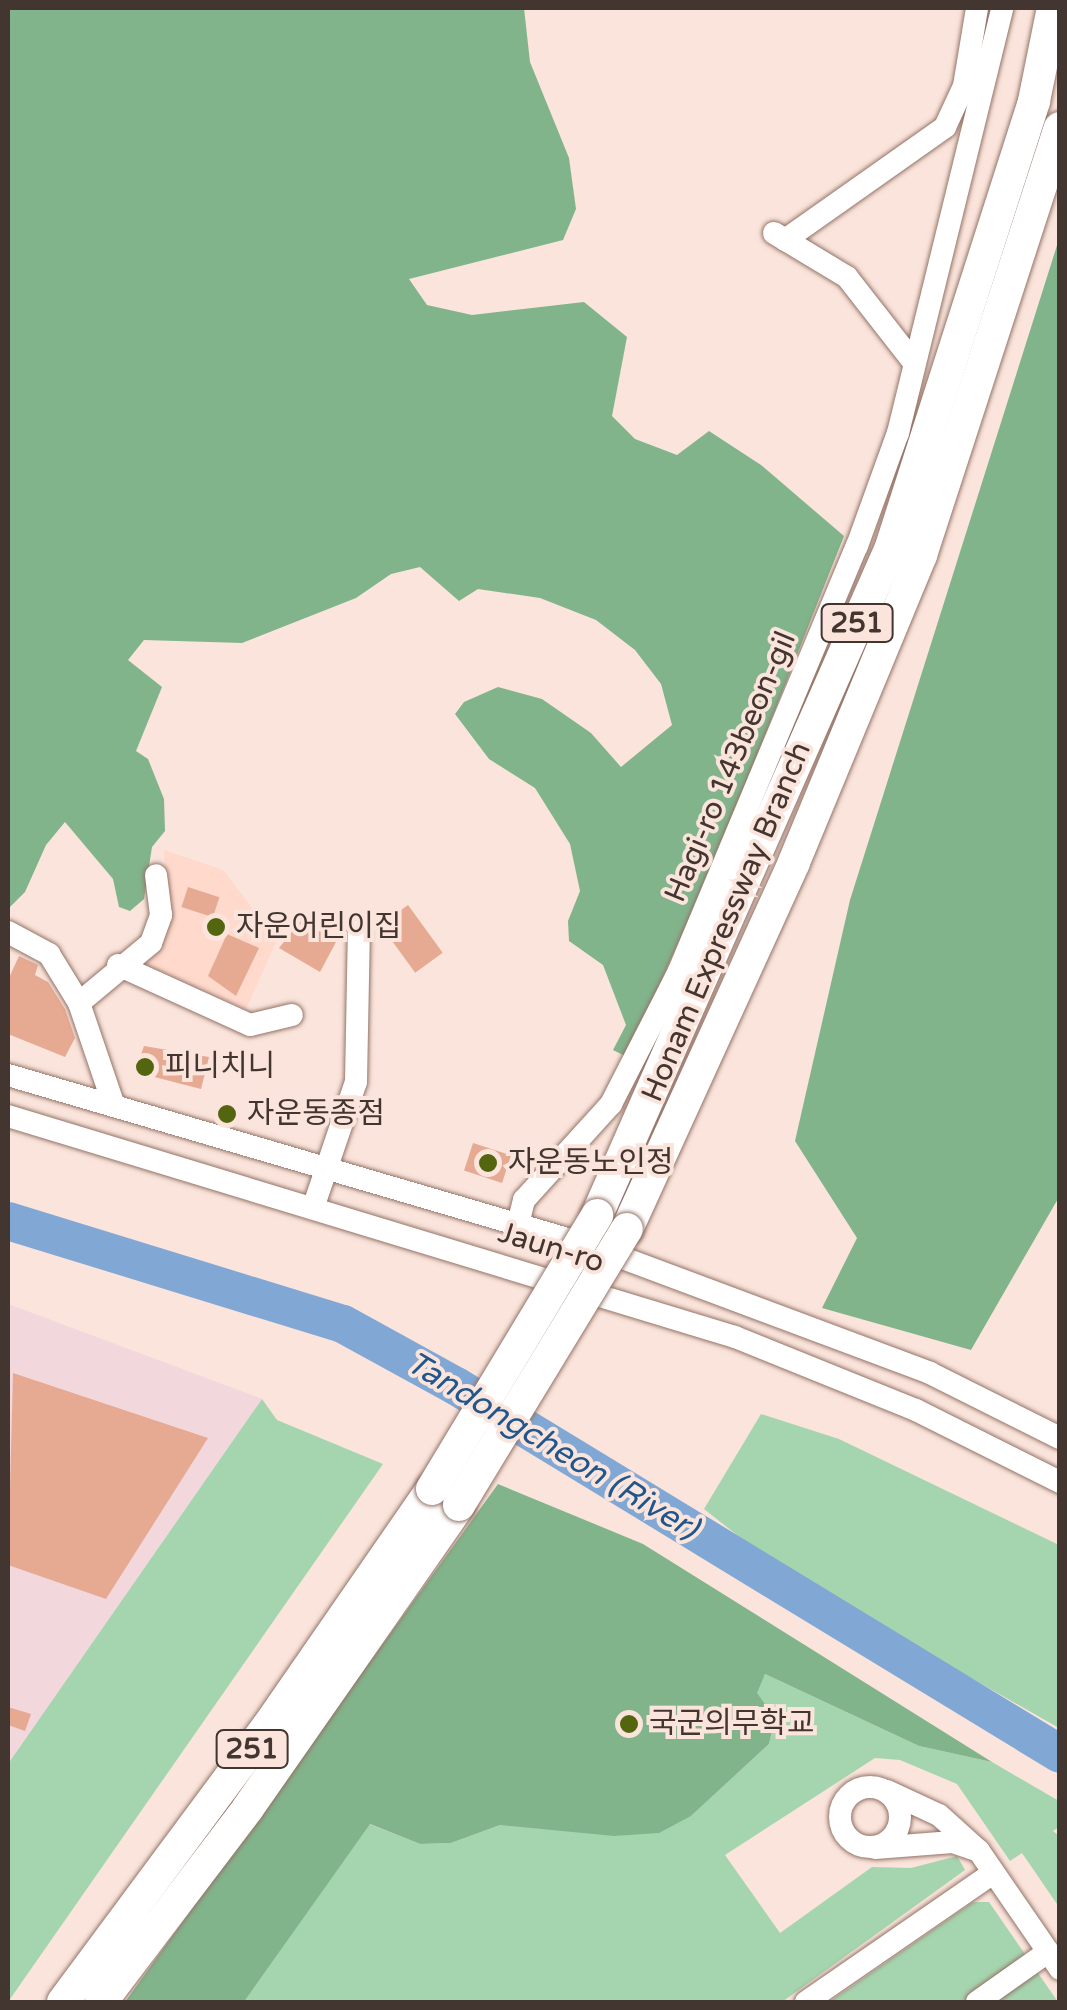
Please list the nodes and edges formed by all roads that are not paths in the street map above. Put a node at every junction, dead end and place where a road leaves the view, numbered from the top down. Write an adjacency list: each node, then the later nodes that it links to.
1 (977, 8): 5 (street)
2 (1002, 8): 5 (street, Hagi-ro 143beon-gil)
3 (1053, 8): 17 (highway, Honam Expressway Branch / 251)
4 (1060, 128): 17 (highway, Honam Expressway Branch / 251)
5 (914, 364): 18 (street, Hagi-ro 143beon-gil)
6 (156, 875): 9 (street)
7 (359, 931): 15 (street)
8 (8, 932): 10 (street)
9 (118, 965): 10 (street); 11 (street)
10 (79, 1003): 13 (street)
11 (292, 1015)
12 (8, 1075): 13 (street, Jaun-ro)
13 (114, 1106): 15 (street, Jaun-ro)
14 (8, 1116): 16 (street, Jaun-ro)
15 (328, 1169): 16 (street); 18 (street, Jaun-ro)
16 (313, 1208): 20 (street, Jaun-ro)
17 (612, 1222): 21 (highway, Honam Expressway Branch / 251, bridge)
18 (518, 1224): 19 (street, Jaun-ro)
19 (1060, 1438)
20 (1060, 1482)
21 (446, 1497): 27 (highway, Honam Expressway Branch / 251); 28 (highway, Honam Expressway Branch / 251)
22 (887, 1791): 23 (street); 23 (street); 24 (street)
23 (872, 1848): 24 (street)
24 (979, 1851): 25 (street)
25 (993, 1872): 26 (street); 29 (street)
26 (1054, 1961): 30 (street)
27 (64, 2002)
28 (101, 2002)
29 (806, 2002)
30 (976, 2002)

